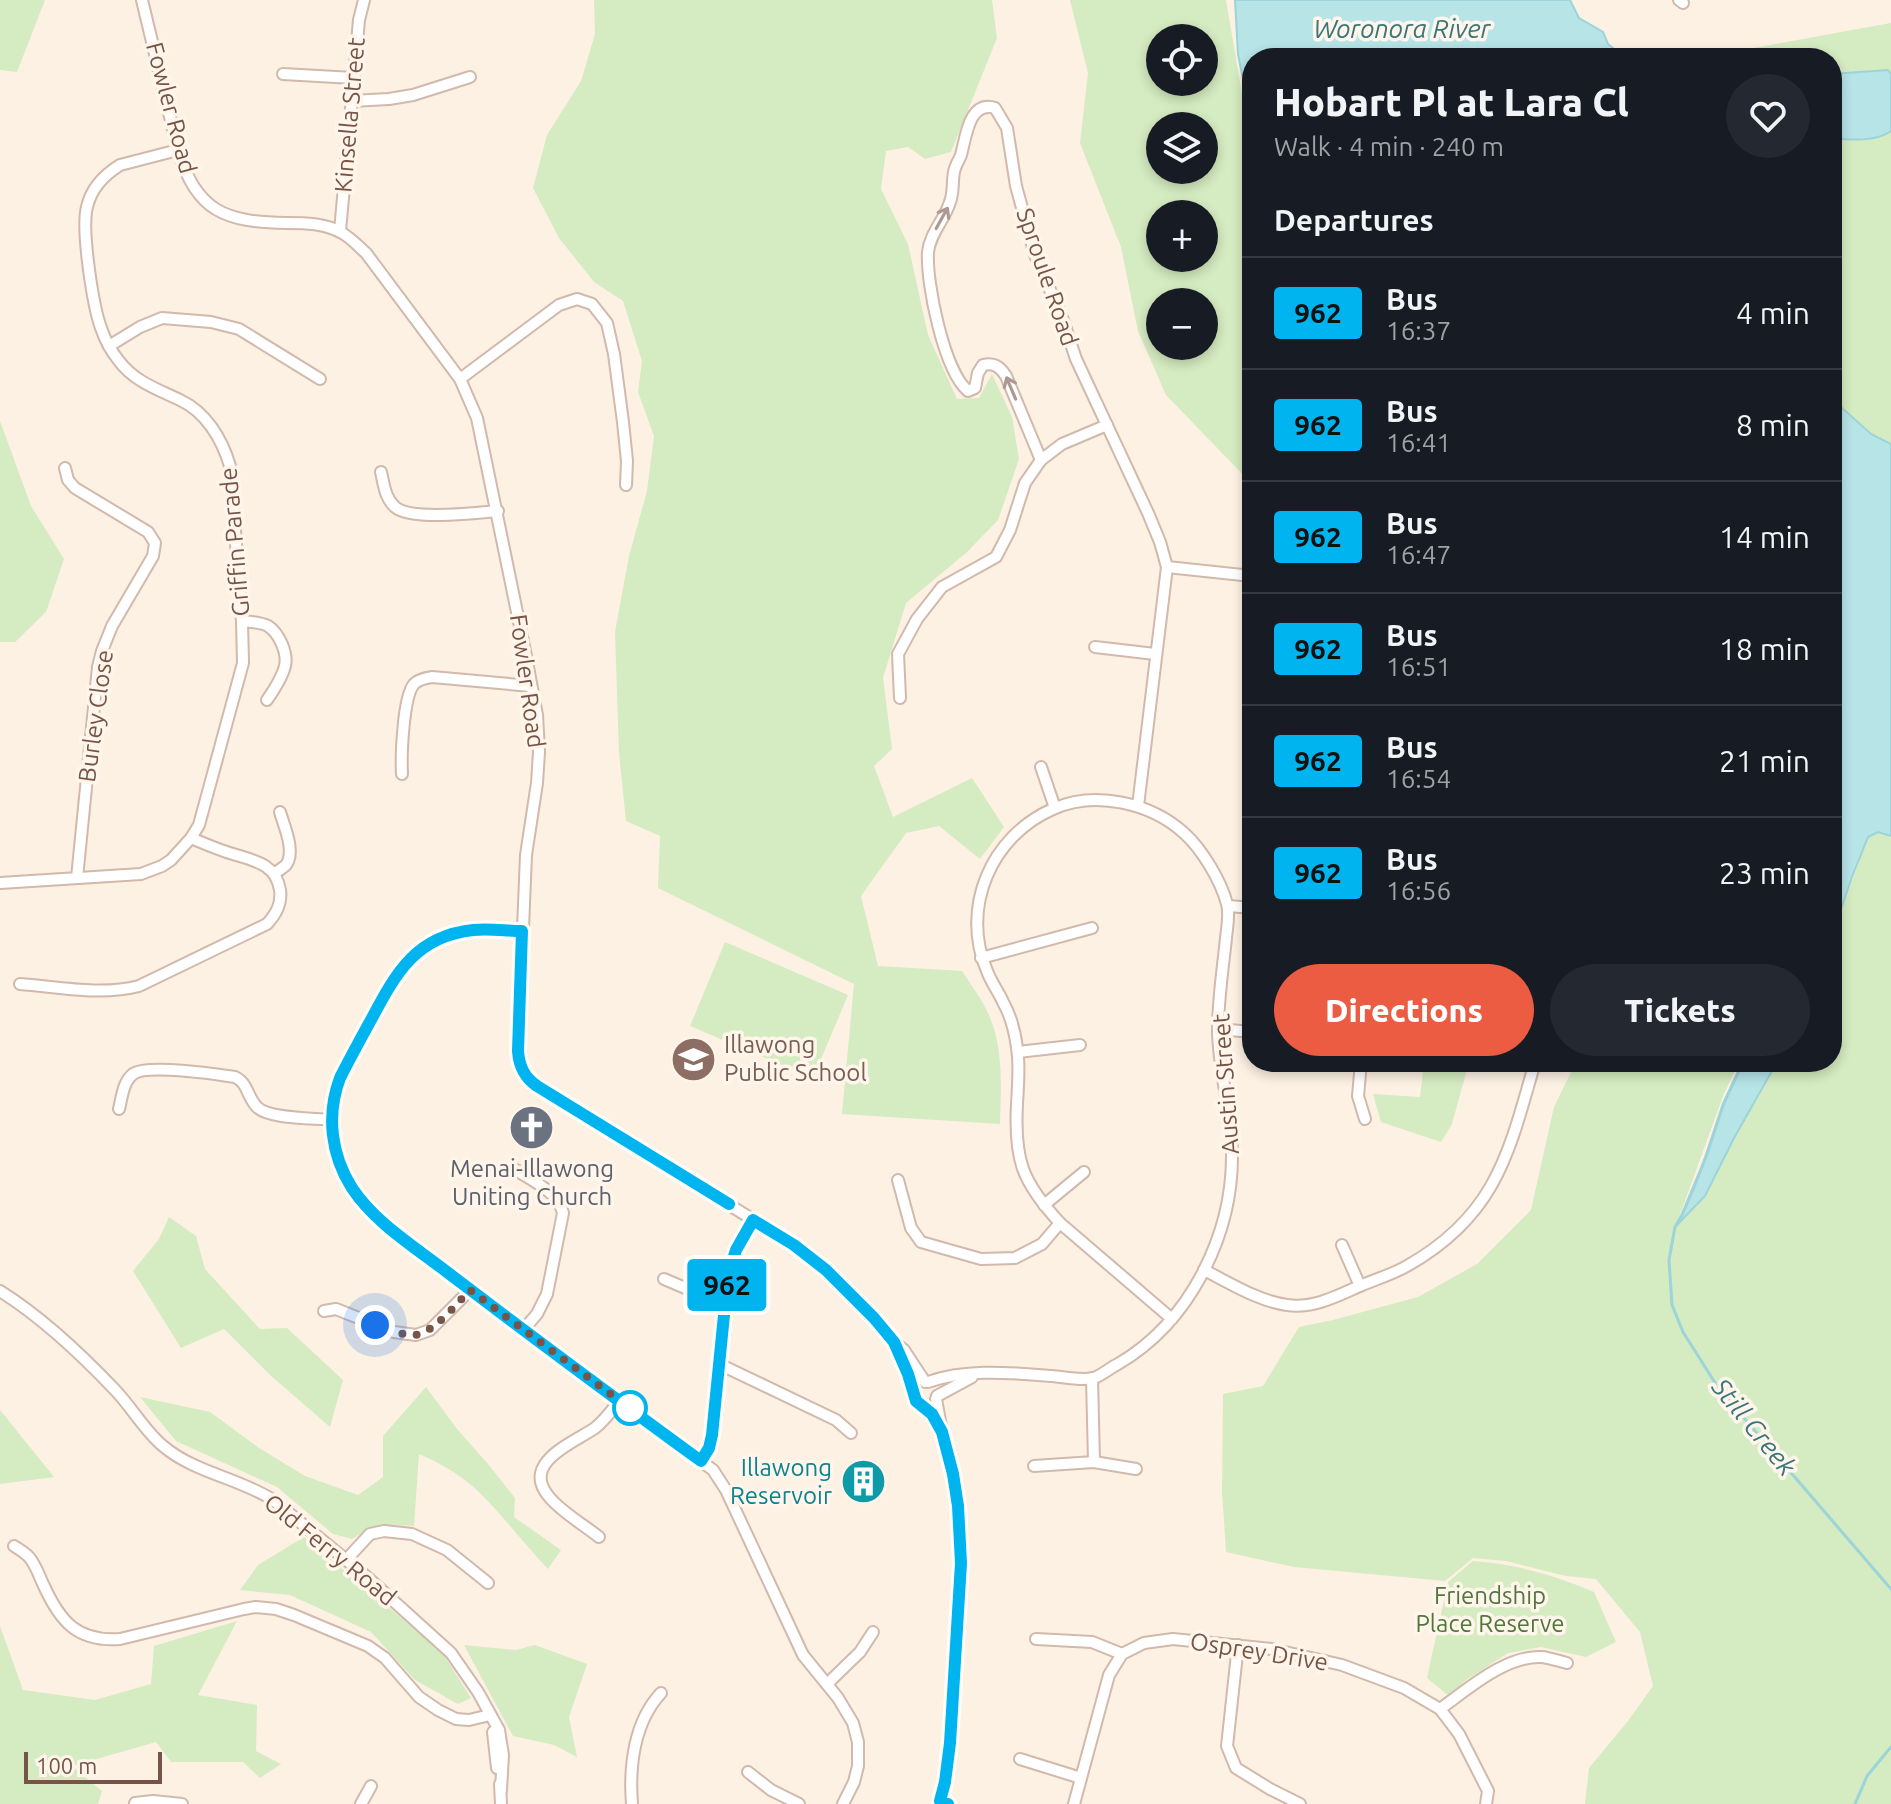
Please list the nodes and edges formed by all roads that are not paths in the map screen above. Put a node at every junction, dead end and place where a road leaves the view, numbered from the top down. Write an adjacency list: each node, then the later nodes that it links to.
1 (142, 0): 7 (street, Fowler Road)
2 (364, 0): 5 (street, Kinsella Street)
3 (283, 74): 5 (street)
4 (470, 77): 6 (street)
5 (353, 78): 6 (street, Kinsella Street)
6 (351, 101): 8 (street, Kinsella Street)
7 (178, 150): 8 (street, Fowler Road); 9 (street, Griffin Parade)
8 (340, 231): 11 (street, Fowler Road)
9 (109, 346): 10 (street); 20 (street, Griffin Parade)
10 (320, 379)
11 (460, 379): 16 (street); 17 (street, Fowler Road)
12 (1107, 425): 13 (street); 13 (street, Sproule Road, one-way to 12); 18 (street, Sproule Road)
13 (1041, 460): 24 (street)
14 (65, 468): 33 (street, Burley Close)
15 (381, 472): 17 (street)
16 (626, 485)
17 (498, 511): 23 (street, Fowler Road)
18 (1167, 567): 19 (street); 22 (street, Sproule Road)
19 (1242, 575)
20 (242, 621): 25 (street); 31 (street, Griffin Parade)
21 (1095, 647): 22 (street)
22 (1155, 654): 28 (street, Sproule Road)
23 (531, 686): 27 (street); 38 (street, Fowler Road)
24 (900, 698)
25 (267, 700)
26 (1041, 767): 29 (street)
27 (402, 774)
28 (1138, 806): 29 (street); 35 (street)
29 (1055, 808): 39 (street)
30 (280, 812): 32 (street)
31 (191, 838): 32 (street); 33 (street, Griffin Parade)
32 (275, 873): 40 (street)
33 (77, 878): 34 (street, Griffin Parade)
34 (0, 883)
35 (1229, 906): 36 (street); 41 (street, Austin Street)
36 (1242, 907)
37 (1092, 928): 39 (street)
38 (522, 931): 49 (street); 54 (street, Fowler Road)
39 (981, 958): 44 (street)
40 (20, 984)
41 (1218, 1029): 42 (street); 57 (street, Austin Street)
42 (1242, 1031)
43 (1080, 1045): 44 (street)
44 (1018, 1052): 53 (street)
45 (1360, 1072): 48 (street)
46 (1532, 1072): 59 (street)
47 (119, 1109): 49 (street)
48 (1365, 1119)
49 (331, 1120): 60 (street)
50 (516, 1170): 65 (street)
51 (1084, 1172): 53 (street)
52 (898, 1180): 55 (street)
53 (1044, 1205): 55 (street)
54 (753, 1220): 62 (street); 66 (street, Fowler Road)
55 (1060, 1223): 64 (street)
56 (1342, 1245): 59 (street)
57 (1204, 1270): 59 (street); 64 (street, Austin Street)
58 (664, 1279): 62 (street)
59 (1360, 1286)
60 (470, 1290): 63 (street); 65 (street)
61 (0, 1291): 83 (street, Old Ferry Road)
62 (725, 1305): 67 (street)
63 (324, 1311)
64 (1172, 1319): 69 (street, Austin Street)
65 (524, 1329): 73 (street)
66 (894, 1342): 70 (street, Fowler Road); 71 (street, Fowler Road)
67 (719, 1364): 76 (street); 77 (street)
68 (977, 1374): 69 (street); 70 (street); 72 (street)
69 (1092, 1378): 78 (street)
70 (926, 1382): 71 (street); 72 (street)
71 (913, 1393): 74 (street)
72 (937, 1397): 74 (street); 75 (street)
73 (620, 1400): 77 (street); 81 (street)
74 (921, 1405): 75 (street)
75 (942, 1432): 99 (street)
76 (851, 1433)
77 (701, 1461): 90 (street)
78 (1094, 1462): 79 (street); 80 (street)
79 (1034, 1466)
80 (1136, 1469)
81 (599, 1537)
82 (14, 1546): 93 (street)
83 (346, 1560): 84 (street); 93 (street, Old Ferry Road)
84 (488, 1583)
85 (873, 1632): 90 (street)
86 (1036, 1639): 88 (street)
87 (1238, 1645): 88 (street, Osprey Drive); 92 (street, Osprey Drive); 107 (street)
88 (1122, 1654): 96 (street)
89 (1567, 1663): 92 (street)
90 (827, 1684): 105 (street)
91 (661, 1693): 103 (street)
92 (1440, 1709): 108 (street, Osprey Drive)
93 (490, 1715): 102 (street, Old Ferry Road)
94 (1020, 1759): 96 (street)
95 (748, 1772): 104 (street)
96 (1081, 1778): 106 (street)
97 (371, 1786): 101 (street)
98 (135, 1803): 100 (street)
99 (943, 1803)
100 (182, 1804)
101 (361, 1804)
102 (501, 1804)
103 (632, 1804)
104 (799, 1804)
105 (843, 1804)
106 (1074, 1804)
107 (1300, 1804)
108 (1486, 1804)

